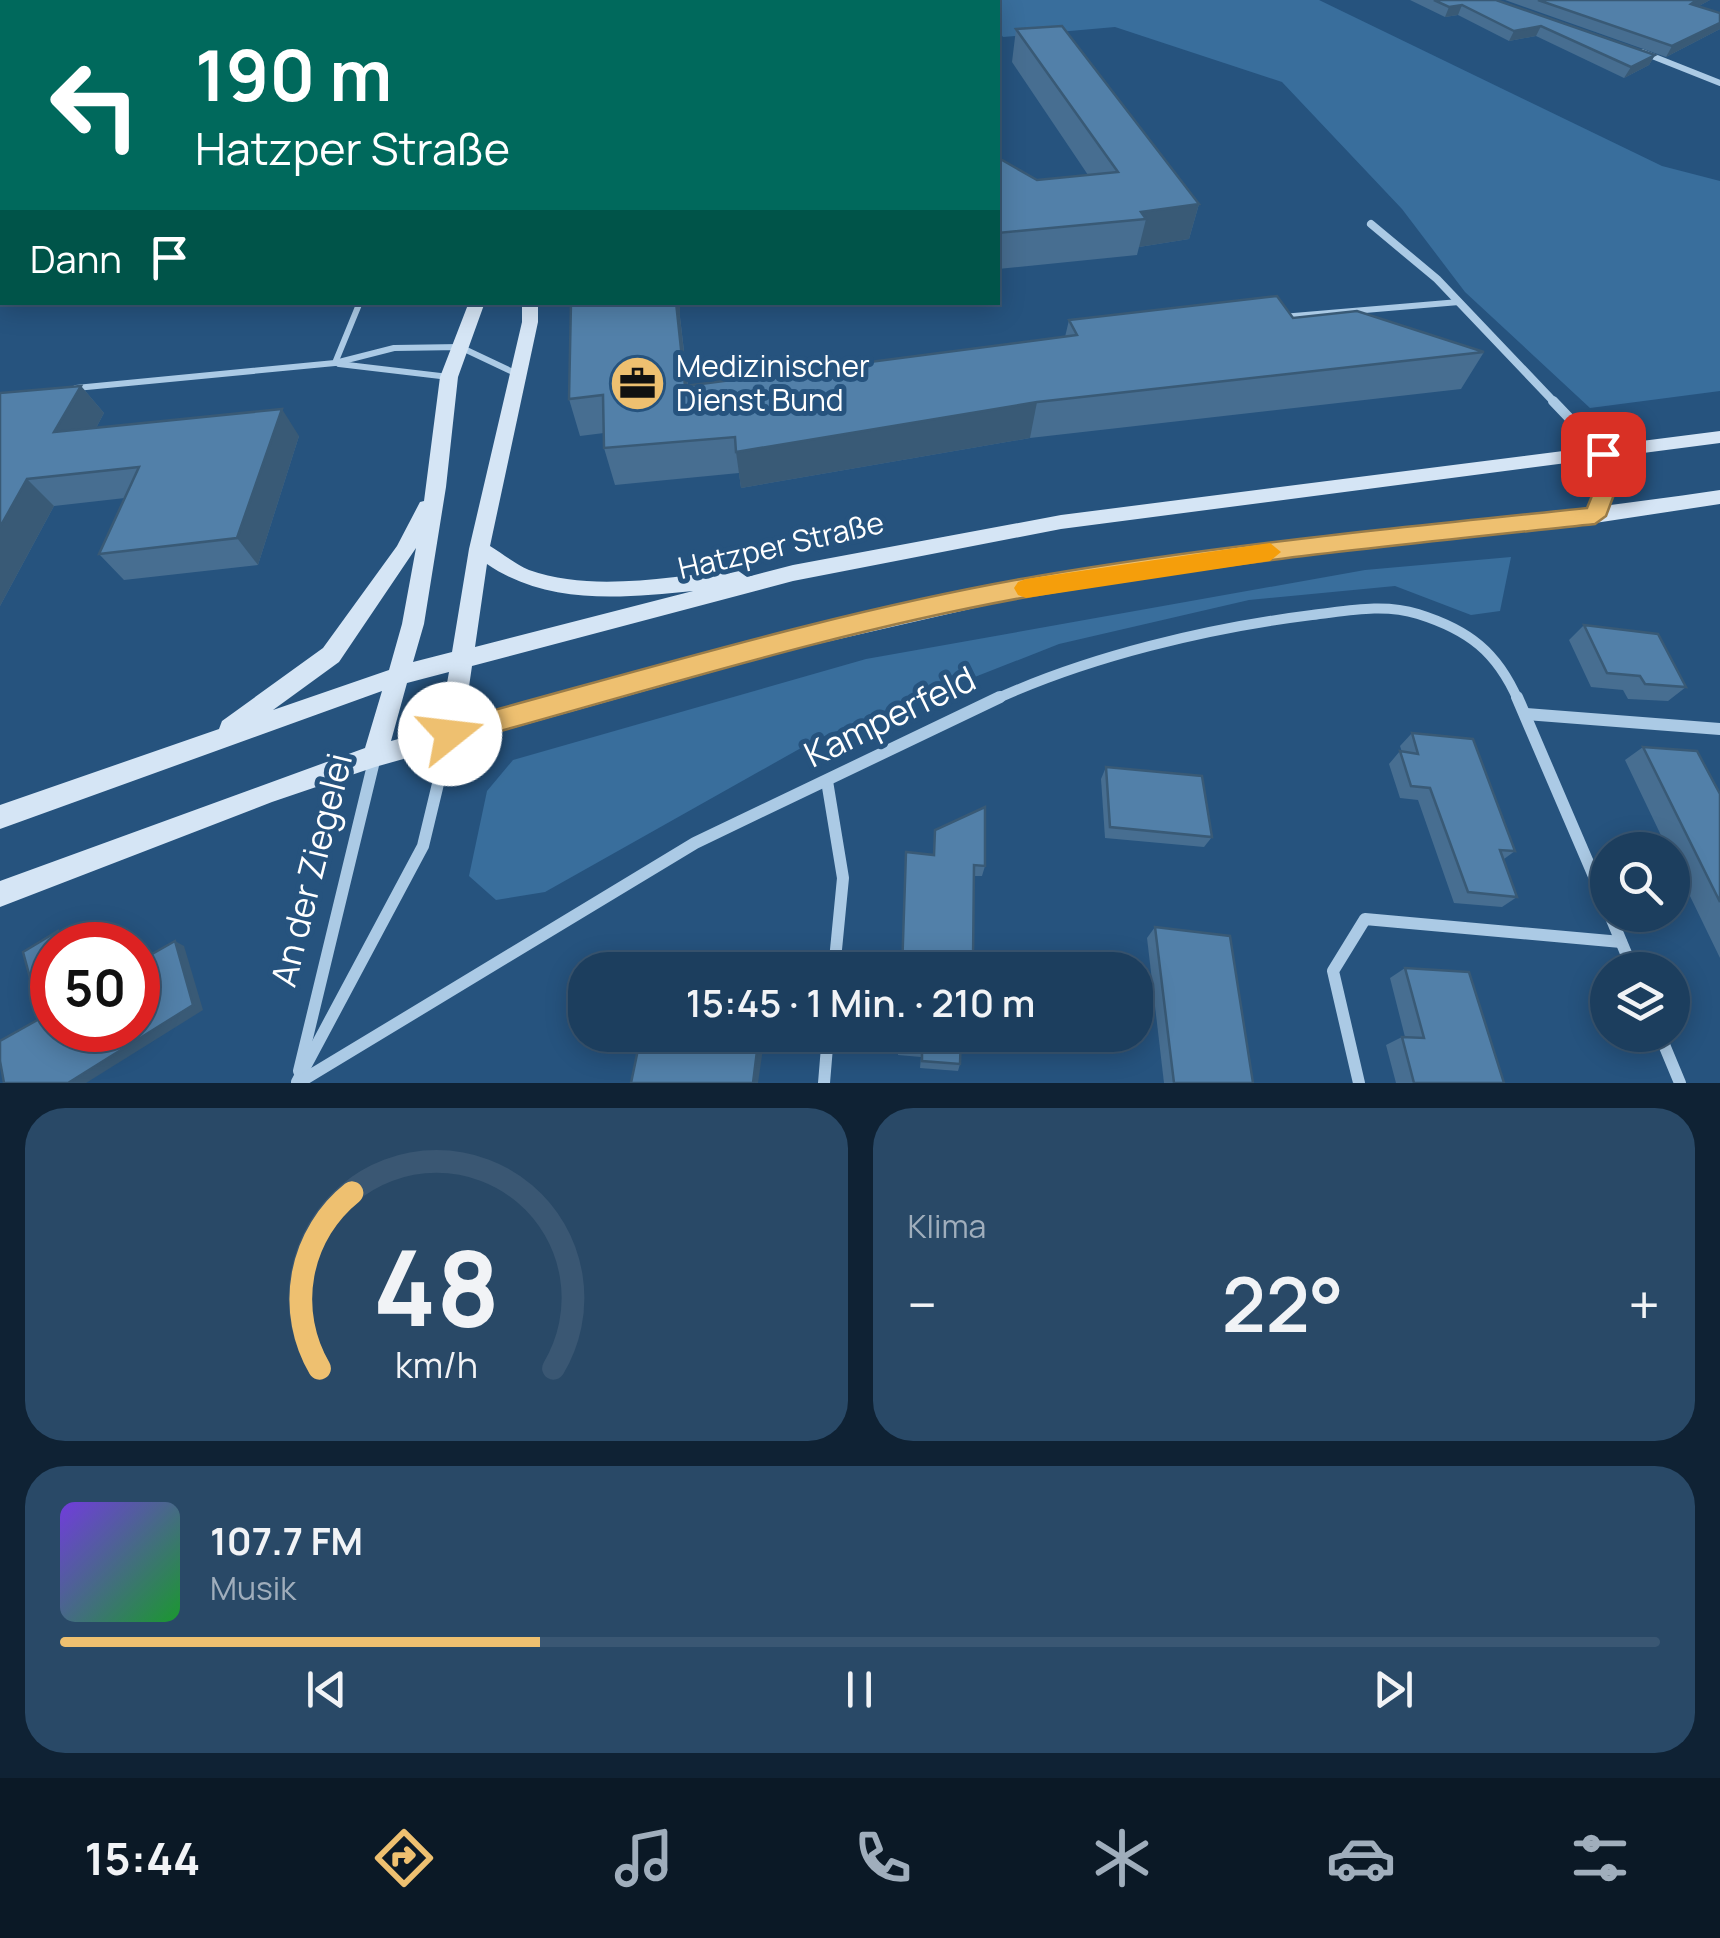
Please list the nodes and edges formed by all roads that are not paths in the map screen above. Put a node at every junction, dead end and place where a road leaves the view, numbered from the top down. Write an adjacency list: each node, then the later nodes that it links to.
1 (1640, 52): 2 (street)
2 (1720, 83)
3 (1370, 224): 4 (street)
4 (1459, 302): 8 (lane); 14 (street)
5 (359, 305): 10 (lane)
6 (476, 305): 9 (main road, An der Ziegelei)
7 (530, 305): 11 (main road)
8 (1262, 318)
9 (460, 348): 10 (lane); 11 (lane); 12 (main road, An der Ziegelei)
10 (335, 364): 12 (lane); 13 (lane)
11 (517, 374): 20 (main road)
12 (448, 377): 17 (main road, An der Ziegelei)
13 (58, 390)
14 (1574, 423): 16 (lane)
15 (1720, 437): 16 (main road, Hatzper Straße)
16 (1603, 454): 19 (street); 21 (main road, Hatzper Straße)
17 (436, 487): 23 (main road, An der Ziegelei); 27 (main road)
18 (1720, 497): 19 (main road)
19 (1595, 516): 26 (main road)
20 (479, 548): 21 (main road); 22 (main road)
21 (793, 573): 22 (main road, Hatzper Straße)
22 (462, 658): 23 (main road, Hatzper Straße); 26 (main road)
23 (401, 676): 27 (main road, Hatzper Straße); 28 (main road, An der Ziegelei)
24 (1526, 714): 25 (street); 29 (street, Kamperfeld); 31 (street, Kamperfeld)
25 (1720, 729)
26 (450, 734): 28 (main road); 39 (street, An der Ziegelei)
27 (200, 748): 30 (main road, Hatzper Straße)
28 (375, 756): 32 (main road); 39 (street, An der Ziegelei)
29 (827, 781): 35 (street); 39 (street, Kamperfeld)
30 (0, 817)
31 (1590, 867)
32 (0, 894)
33 (1617, 932): 34 (street, Kamperfeld)
34 (1621, 942): 36 (street, Kamperfeld); 41 (street)
35 (836, 952)
36 (1625, 952)
37 (827, 1052): 40 (street)
38 (1667, 1052): 42 (street)
39 (297, 1083)
40 (824, 1083)
41 (1358, 1083)
42 (1680, 1083)

